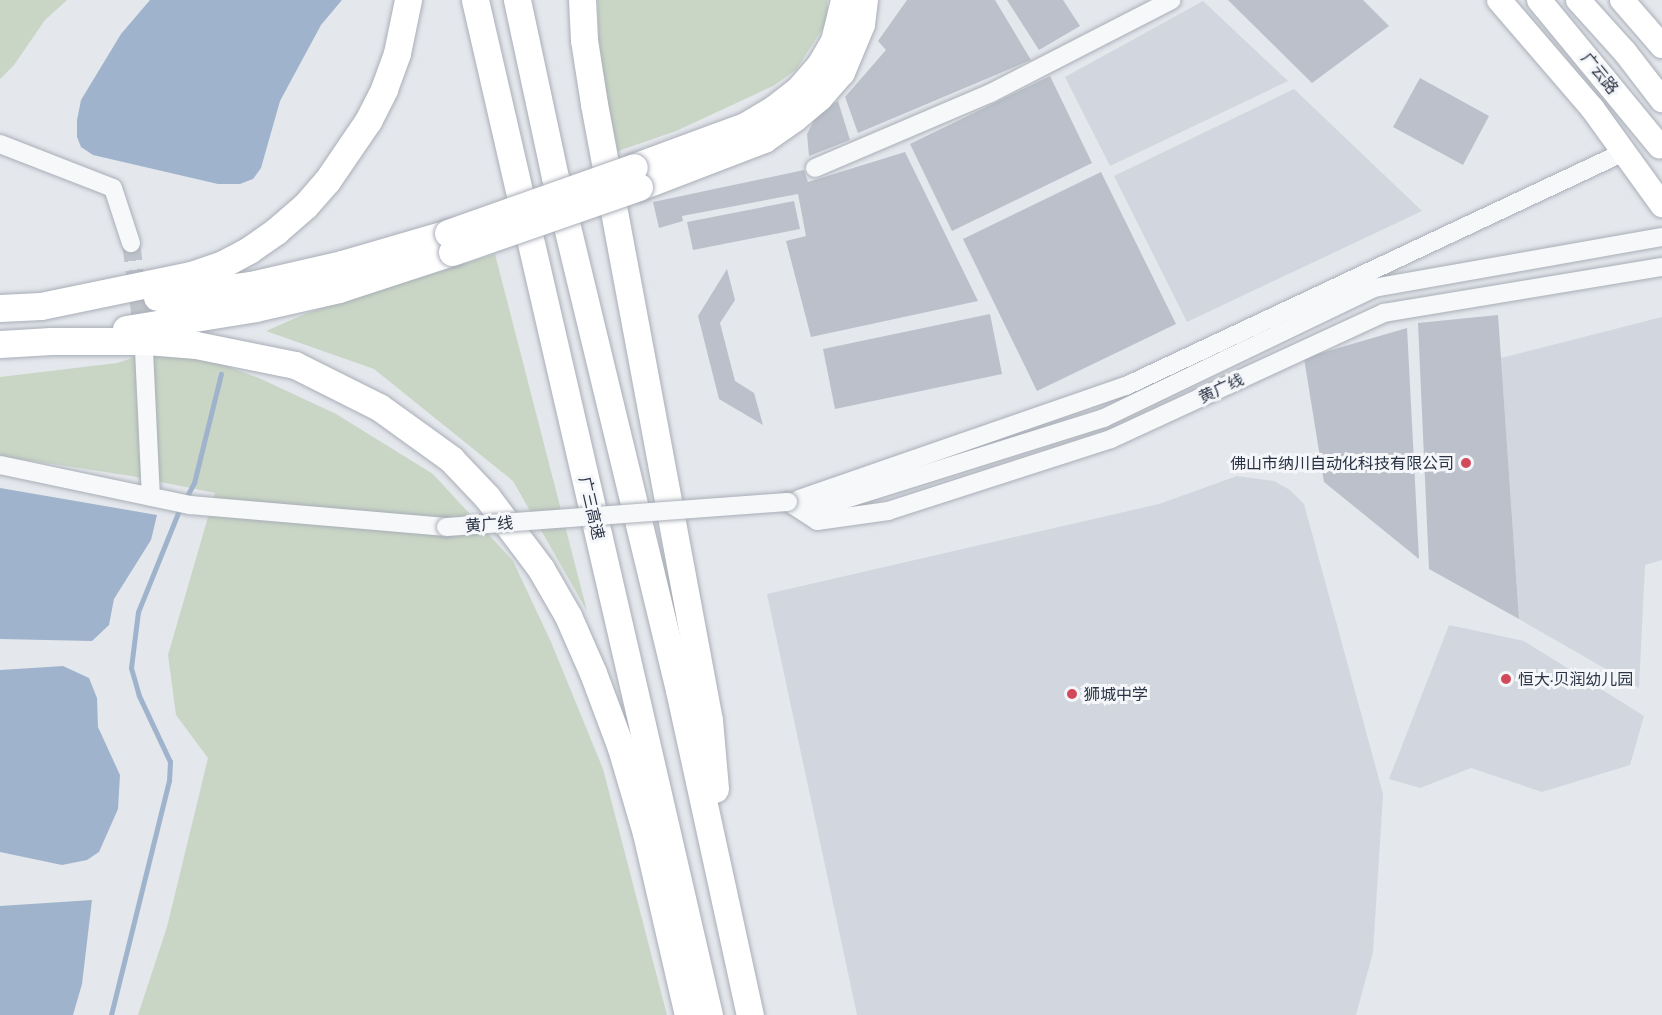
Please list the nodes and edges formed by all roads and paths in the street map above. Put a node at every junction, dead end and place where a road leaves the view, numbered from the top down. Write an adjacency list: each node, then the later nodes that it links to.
1 (408, 0): 25 (highway)
2 (476, 0): 35 (highway, 广三高速)
3 (517, 0): 33 (highway)
4 (582, 0): 33 (highway)
5 (844, 0): 19 (highway)
6 (864, 0): 19 (highway)
7 (1172, 0): 17 (street)
8 (1499, 0): 16 (main road)
9 (1539, 0): 15 (main road, 广云路)
10 (1578, 0): 13 (main road, 广云路)
11 (1622, 0): 12 (main road)
12 (1662, 46)
13 (1662, 100)
14 (0, 144): 22 (street)
15 (1660, 147)
16 (1624, 152): 18 (main road); 32 (street)
17 (815, 168)
18 (1651, 174): 20 (main road)
19 (636, 177): 23 (highway, bridge)
20 (1662, 205)
21 (1662, 237): 32 (street, 黄广线)
22 (131, 243)
23 (450, 243): 25 (highway); 27 (highway)
24 (1662, 267): 32 (street, 黄广线)
25 (41, 306): 26 (highway)
26 (0, 308)
27 (51, 341): 28 (highway); 34 (highway)
28 (0, 344)
29 (144, 350): 31 (street)
30 (0, 465): 31 (street, 黄广线)
31 (151, 496): 32 (street, 黄广线, bridge)
32 (788, 502)
33 (727, 913): 36 (highway)
34 (688, 1015)
35 (710, 1015)
36 (750, 1015)

